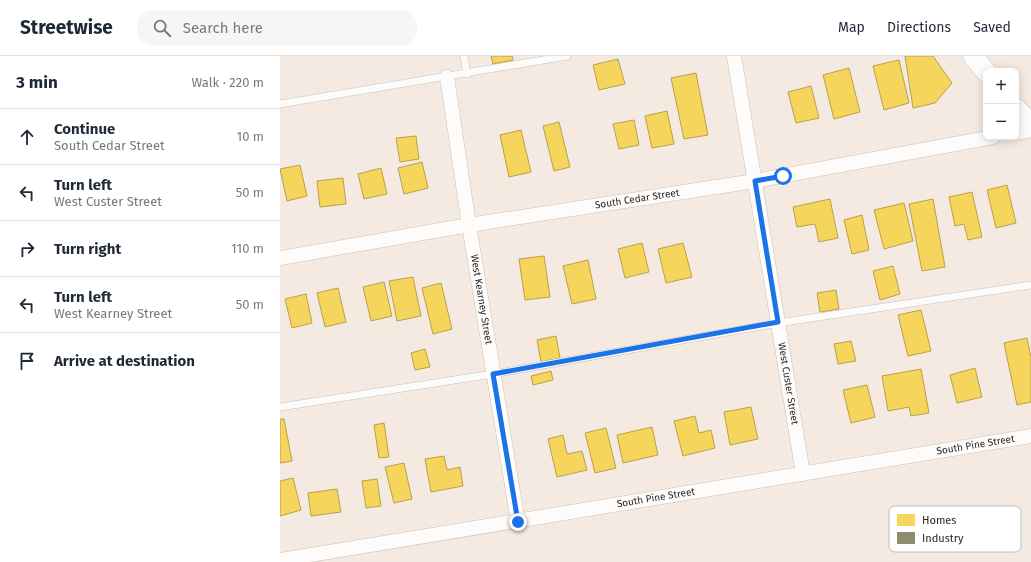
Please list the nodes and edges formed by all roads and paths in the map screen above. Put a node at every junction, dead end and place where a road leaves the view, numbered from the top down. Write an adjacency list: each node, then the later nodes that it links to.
1 (464, 56): 6 (lane)
2 (566, 56): 6 (lane)
3 (734, 56): 14 (street, West Custer Street)
4 (973, 56): 5 (street)
5 (983, 68)
6 (467, 74): 7 (lane)
7 (447, 77): 8 (lane); 15 (street, West Kearney Street)
8 (280, 104)
9 (1019, 111): 10 (street)
10 (1031, 125)
11 (1031, 130): 12 (street)
12 (1019, 132)
13 (983, 139): 14 (street, South Cedar Street)
14 (755, 181): 15 (street, South Cedar Street); 18 (street, West Custer Street)
15 (469, 225): 16 (street, South Cedar Street); 19 (street, West Kearney Street)
16 (280, 258)
17 (1031, 285): 18 (lane)
18 (778, 322): 19 (lane); 22 (street, West Custer Street)
19 (493, 374): 20 (lane); 23 (street, West Kearney Street)
20 (280, 407)
21 (1031, 436): 22 (street, South Pine Street)
22 (803, 474): 23 (street, South Pine Street)
23 (518, 522): 24 (street, South Pine Street)
24 (280, 560)

